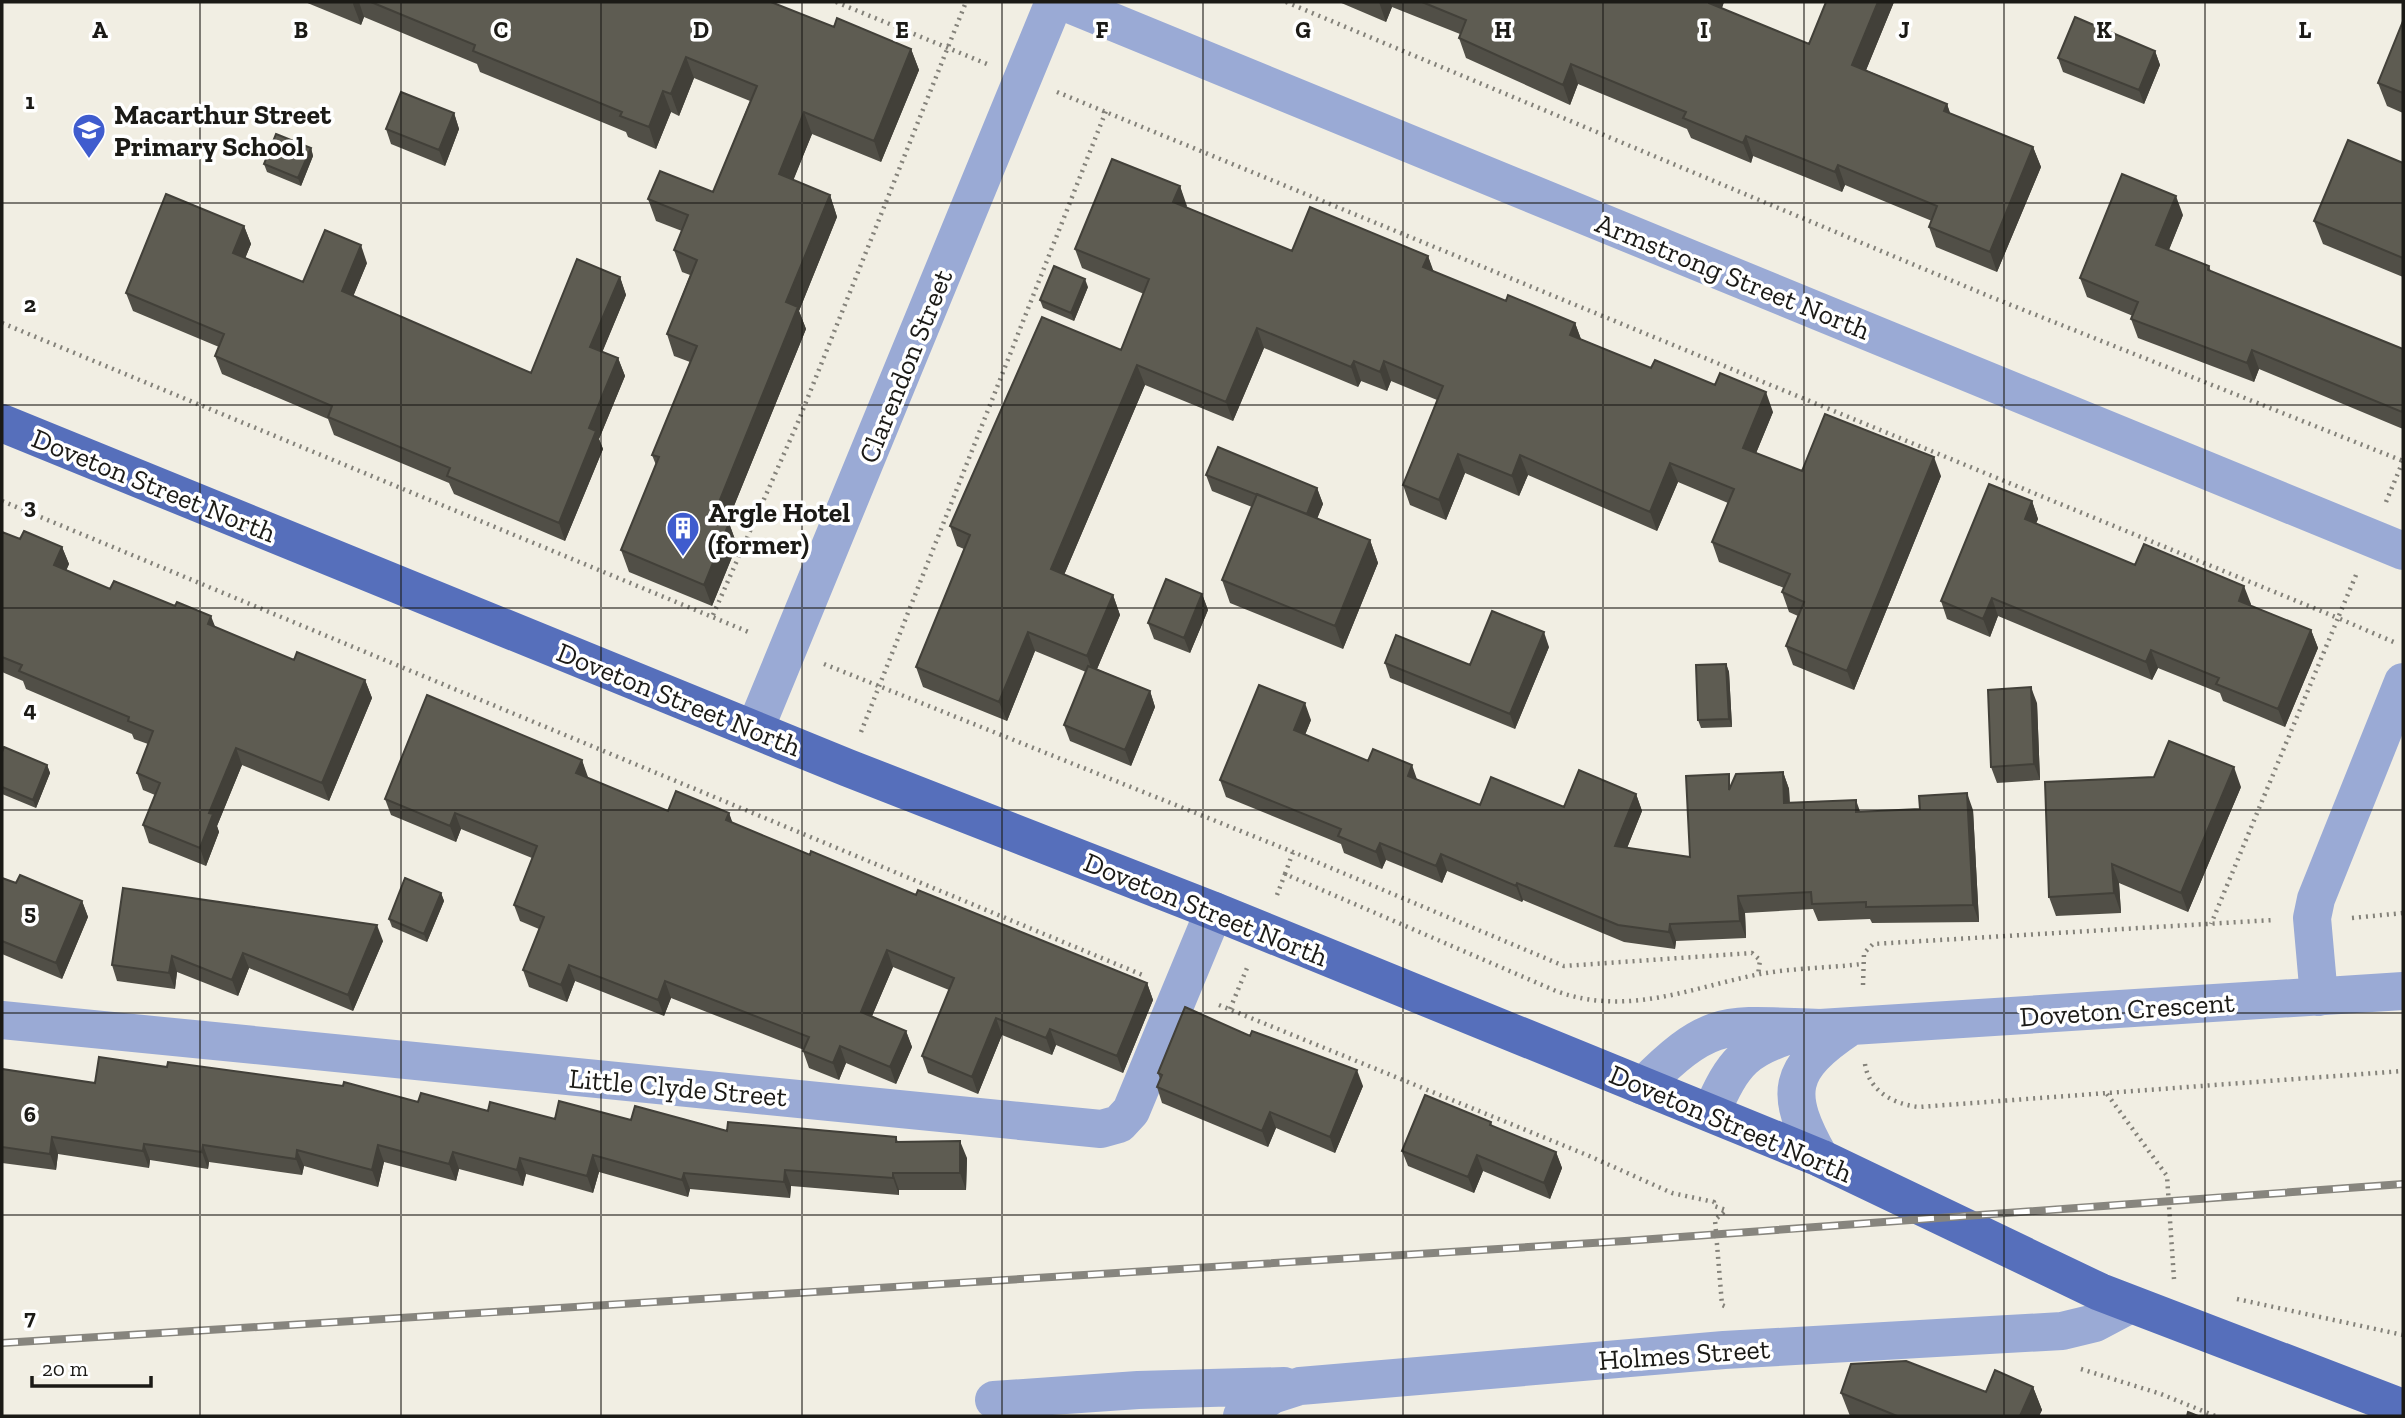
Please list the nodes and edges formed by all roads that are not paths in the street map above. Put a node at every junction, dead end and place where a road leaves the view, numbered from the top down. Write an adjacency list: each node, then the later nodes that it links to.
1 (1054, 2): 6 (street, Clarendon Street)
2 (1064, 2): 4 (street, Armstrong Street North)
3 (2, 423): 6 (main road, Doveton Street North)
4 (2403, 551)
5 (2403, 682): 9 (street)
6 (755, 729): 7 (main road, Doveton Street North)
7 (1214, 911): 10 (street, Little Clyde Street); 12 (main road, Doveton Street North)
8 (2403, 991): 9 (street, Doveton Crescent)
9 (2319, 997): 11 (street, Doveton Crescent)
10 (2, 1020)
11 (1845, 1027): 12 (street, Doveton Crescent); 13 (street, Doveton Crescent); 14 (street)
12 (1643, 1086): 13 (main road, Doveton Street North)
13 (1711, 1113): 14 (main road, Doveton Street North)
14 (1820, 1158): 15 (main road, Doveton Street North)
15 (2129, 1305): 16 (street, Holmes Street); 18 (main road, Doveton Street North)
16 (1300, 1386): 17 (street); 19 (street, Holmes Street)
17 (994, 1400)
18 (2403, 1408)
19 (1242, 1416)

